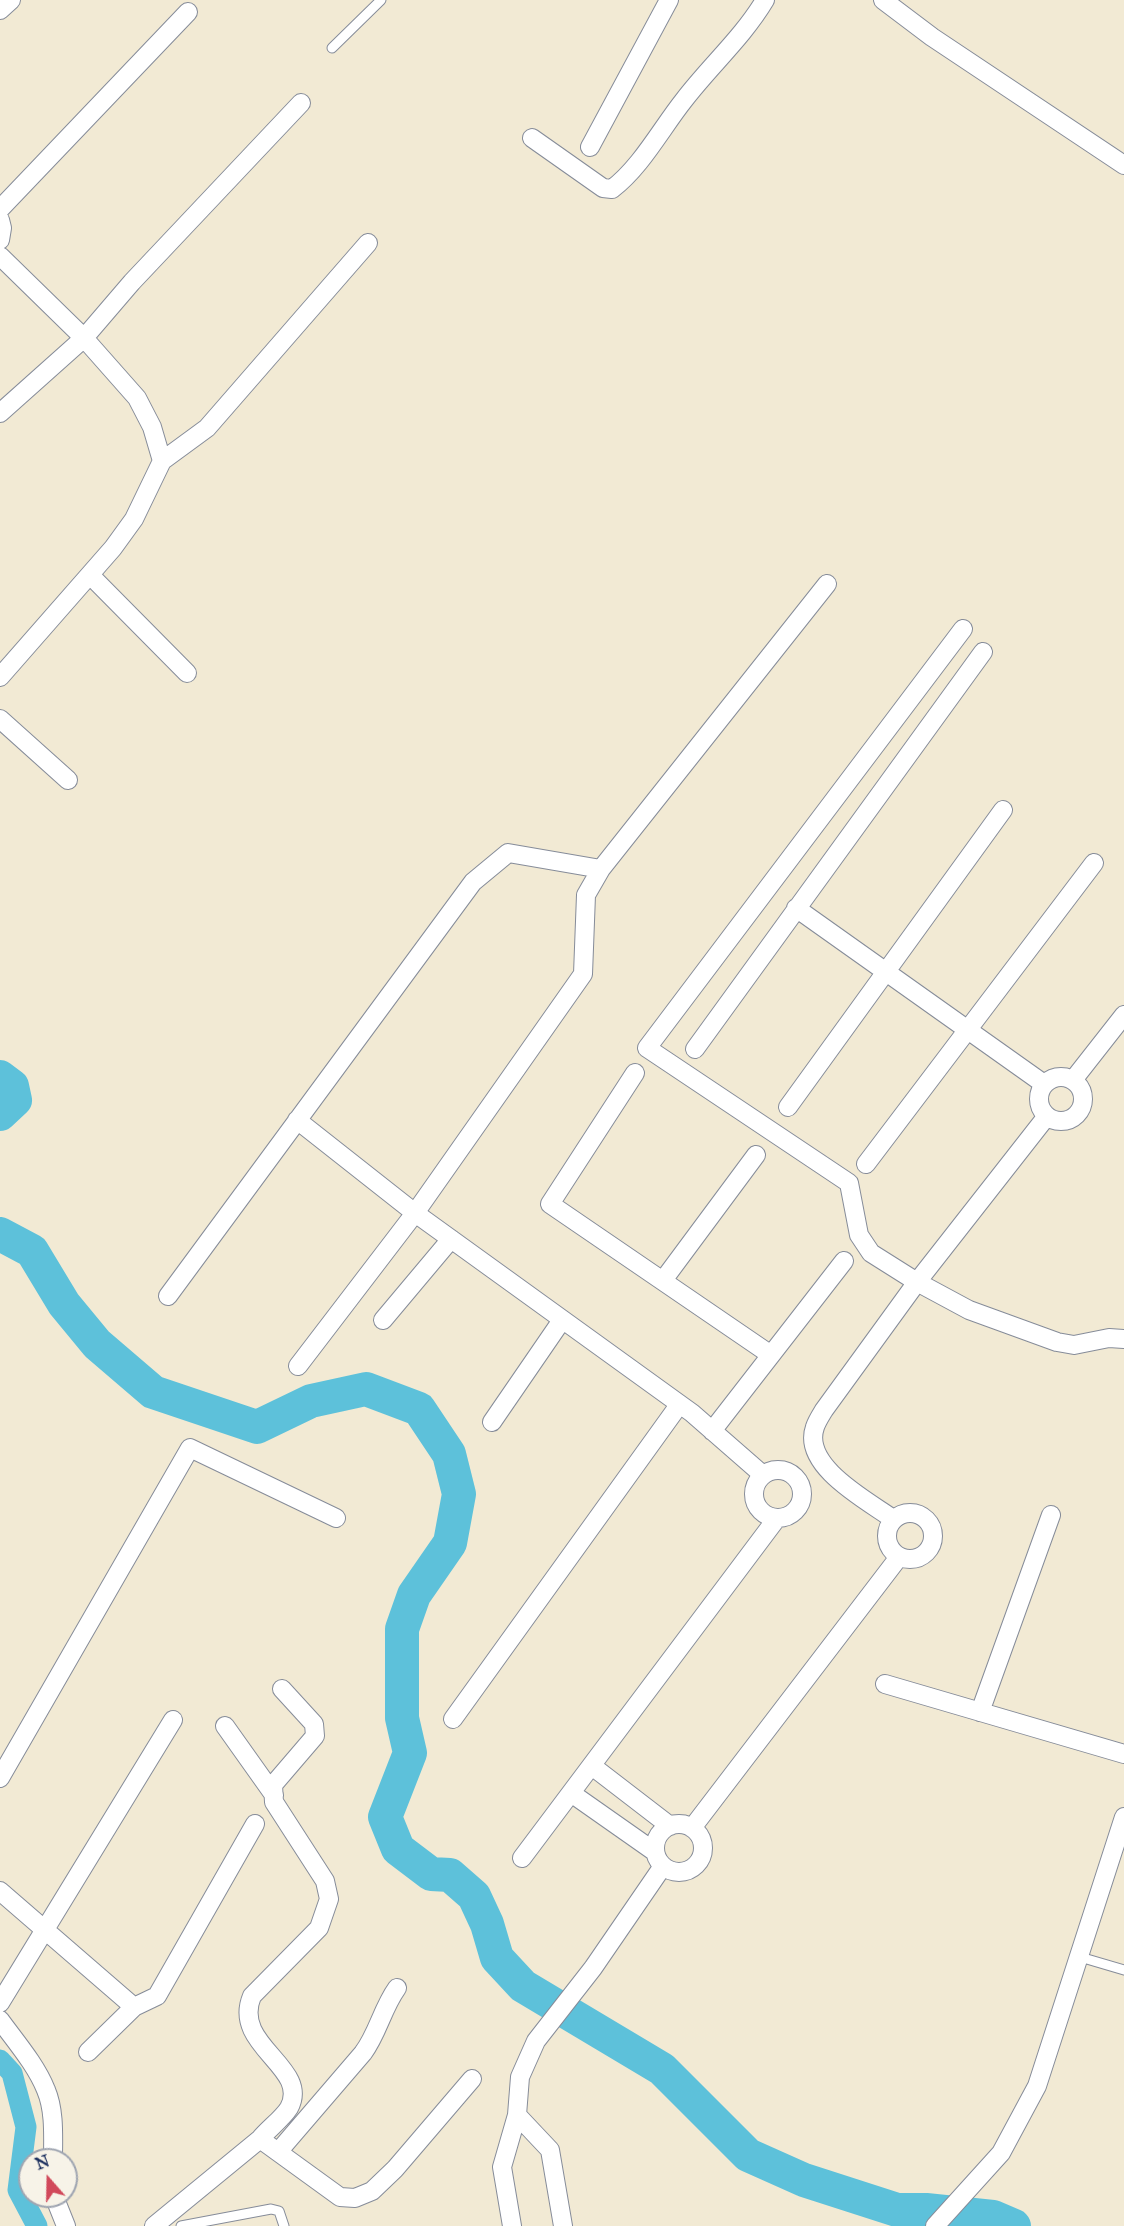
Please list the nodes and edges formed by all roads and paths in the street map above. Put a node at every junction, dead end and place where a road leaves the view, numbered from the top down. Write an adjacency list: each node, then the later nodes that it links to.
1 (11, 0): 6 (street)
2 (381, 0): 8 (lane)
3 (669, 0): 11 (street)
4 (765, 0): 10 (street)
5 (883, 0): 12 (street)
6 (0, 10)
7 (188, 12): 13 (street)
8 (332, 48)
9 (301, 103): 18 (street)
10 (532, 138)
11 (590, 147)
12 (1124, 165)
13 (0, 209)
14 (0, 220): 15 (street)
15 (0, 240)
16 (368, 243): 20 (street)
17 (0, 256): 18 (street)
18 (84, 338): 19 (street); 20 (street)
19 (0, 413)
20 (162, 461): 21 (street)
21 (90, 574): 25 (street); 26 (street)
22 (827, 584): 31 (street)
23 (963, 629): 49 (street)
24 (983, 652): 32 (street)
25 (187, 673)
26 (0, 677)
27 (0, 719): 28 (street)
28 (68, 780)
29 (1003, 810): 33 (street)
30 (1094, 864): 35 (street)
31 (601, 869): 42 (street); 45 (street)
32 (796, 908): 33 (street); 36 (street)
33 (886, 972): 35 (street); 40 (street)
34 (1124, 1015): 38 (street)
35 (968, 1030): 39 (street); 44 (street)
36 (695, 1049)
37 (635, 1072): 48 (street)
38 (1073, 1080): 39 (street); 41 (street)
39 (1044, 1084): 41 (street)
40 (788, 1107)
41 (1047, 1116): 49 (street)
42 (297, 1120): 45 (street); 50 (street)
43 (756, 1155): 48 (street)
44 (867, 1164)
45 (416, 1213): 46 (street); 55 (street)
46 (451, 1239): 51 (street); 52 (street)
47 (844, 1261): 54 (street)
48 (664, 1279): 54 (street)
49 (917, 1282): 53 (street); 63 (street)
50 (168, 1296)
51 (383, 1320)
52 (562, 1320): 56 (street); 57 (street)
53 (1124, 1339)
54 (771, 1355): 58 (street)
55 (298, 1366)
56 (679, 1405): 58 (street); 68 (street)
57 (492, 1422)
58 (712, 1431): 59 (street)
59 (763, 1475): 62 (street); 62 (street)
60 (1051, 1515): 67 (street)
61 (336, 1518): 73 (street)
62 (777, 1518): 72 (street)
63 (893, 1519): 64 (street); 64 (street)
64 (899, 1557): 79 (street)
65 (885, 1684): 67 (street)
66 (282, 1689): 75 (street)
67 (980, 1712): 71 (street)
68 (453, 1719)
69 (172, 1720): 83 (street)
70 (225, 1726): 75 (street)
71 (1124, 1754)
72 (592, 1766): 74 (street); 78 (street)
73 (0, 1778)
74 (571, 1793): 80 (street); 81 (street)
75 (274, 1795): 93 (street)
76 (1124, 1817): 84 (street)
77 (255, 1824): 88 (street)
78 (670, 1826): 79 (street); 81 (street)
79 (692, 1828): 81 (street)
80 (522, 1857)
81 (659, 1859): 92 (street)
82 (0, 1891): 83 (street)
83 (45, 1930): 87 (street); 88 (street)
84 (1080, 1957): 85 (lane); 103 (street)
85 (1124, 1970)
86 (397, 1988): 95 (street)
87 (0, 2003)
88 (134, 2007): 90 (street)
89 (0, 2020): 94 (street)
90 (88, 2052)
91 (472, 2079): 95 (street)
92 (517, 2115): 101 (street); 102 (street)
93 (260, 2139): 95 (street); 98 (street)
94 (53, 2148)
95 (278, 2152)
96 (59, 2208): 97 (street)
97 (66, 2226)
98 (154, 2226)
99 (182, 2226): 100 (lane)
100 (285, 2226)
101 (512, 2226)
102 (563, 2226)
103 (935, 2226)

